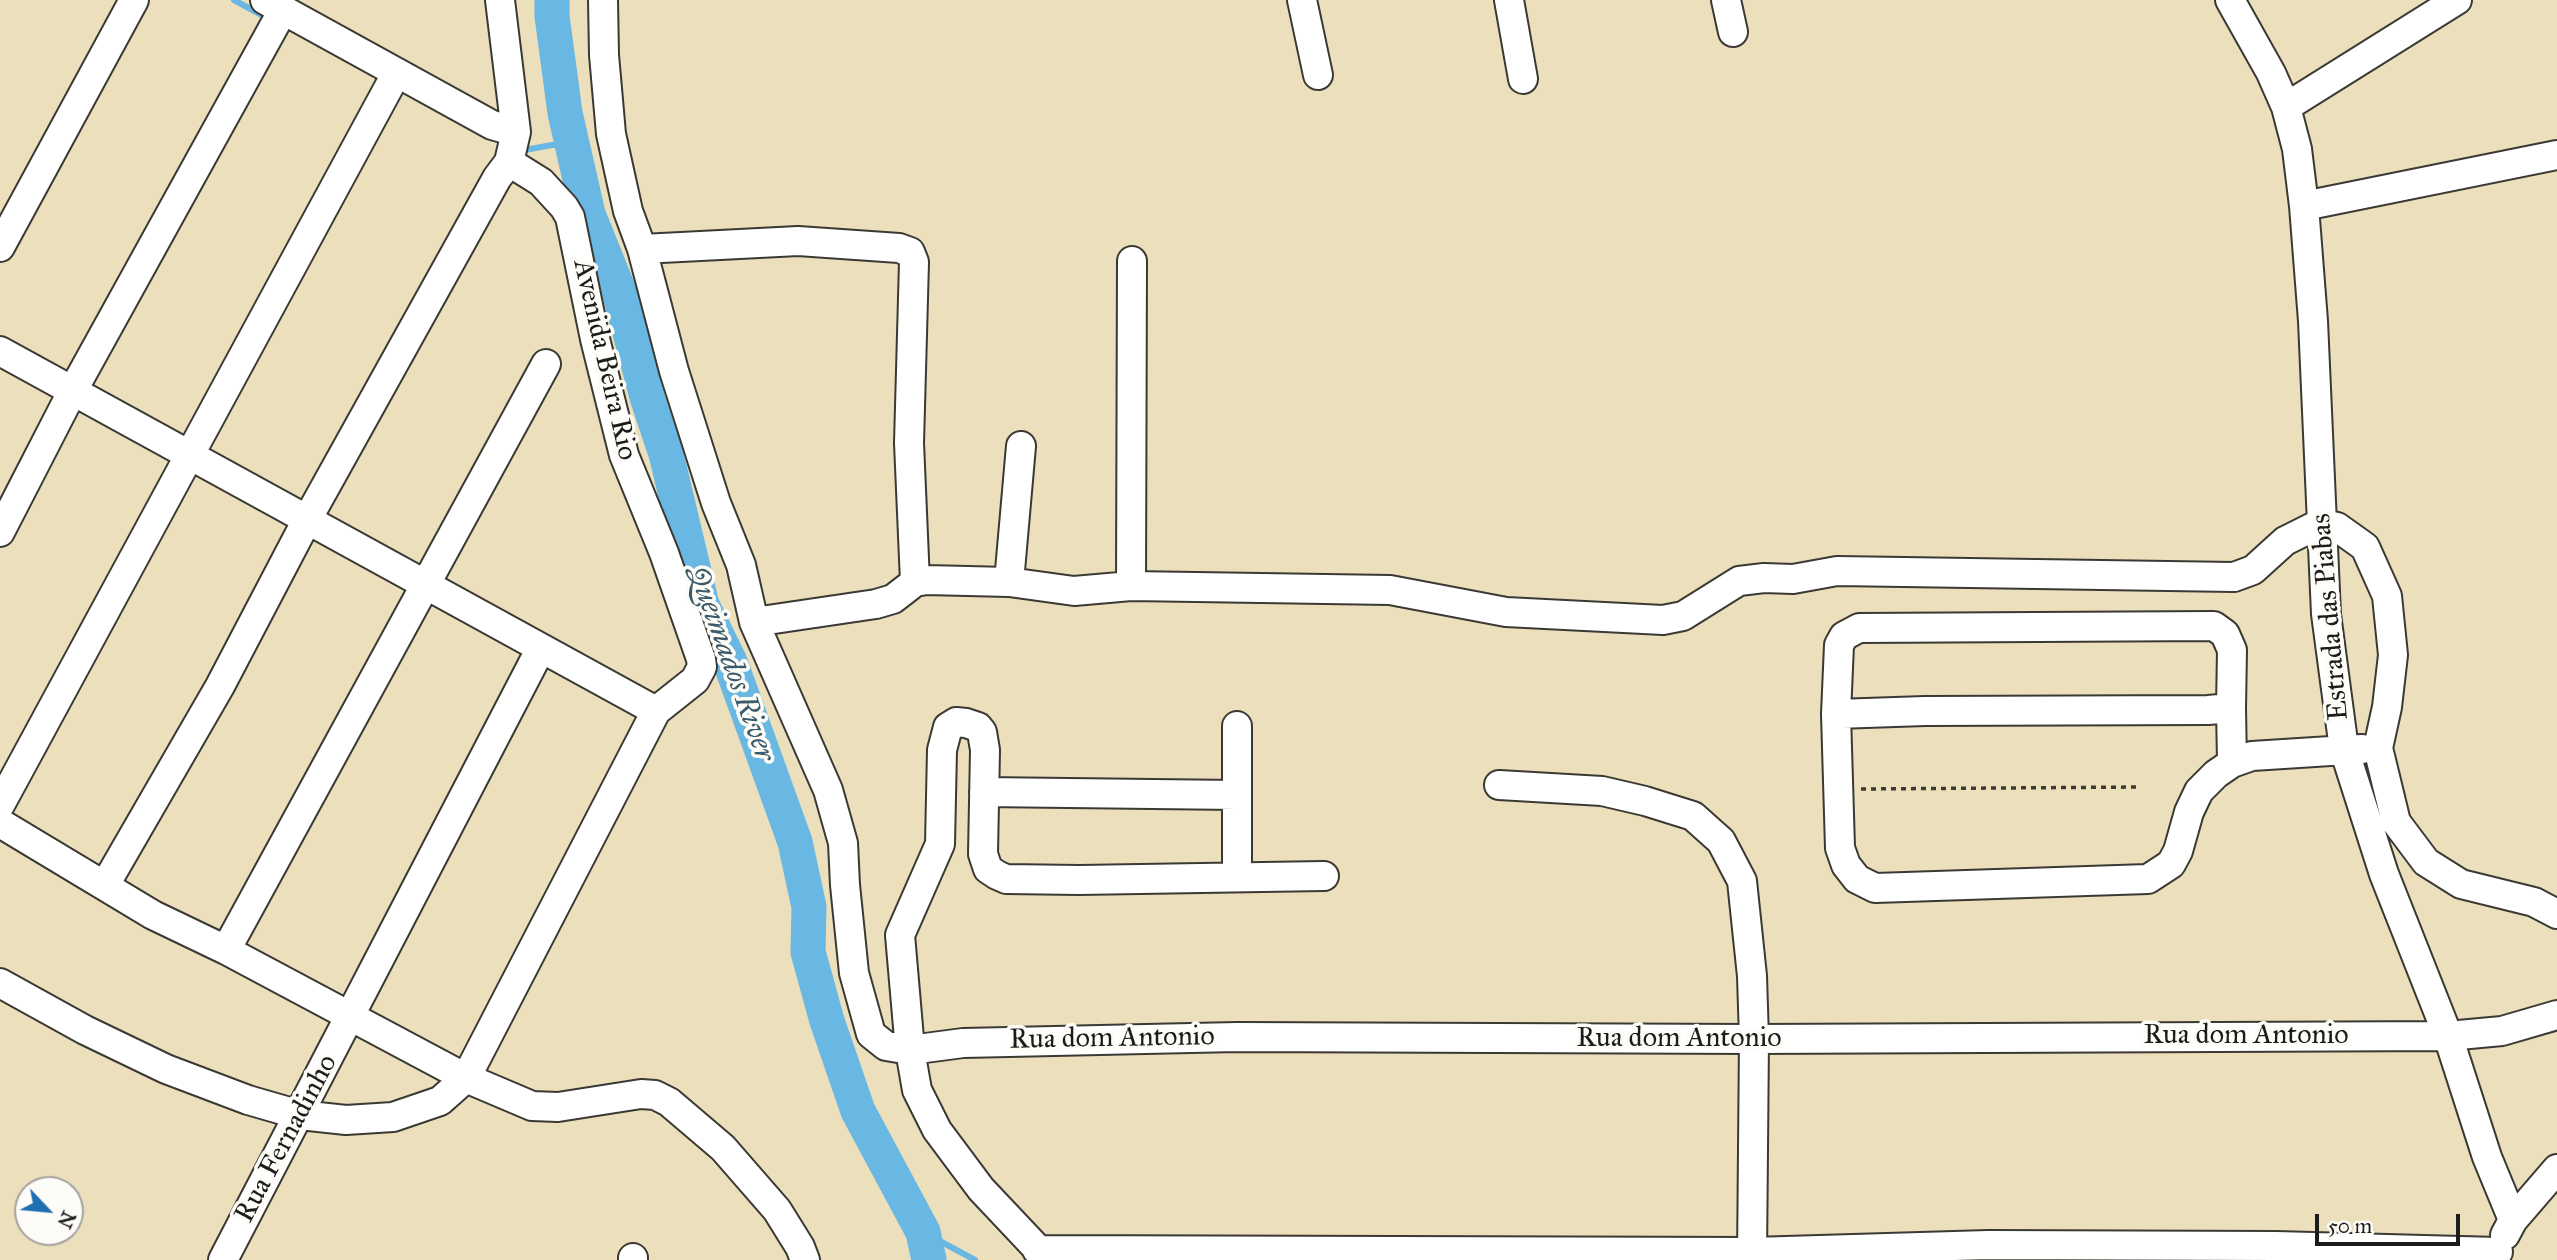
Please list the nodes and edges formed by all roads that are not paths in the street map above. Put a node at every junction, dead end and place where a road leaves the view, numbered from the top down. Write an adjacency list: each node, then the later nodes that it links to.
1 (134, 0): 18 (street)
2 (500, 0): 15 (street)
3 (603, 0): 19 (street)
4 (1302, 0): 11 (street)
5 (1508, 0): 12 (street)
6 (1726, 0): 10 (street)
7 (2230, 0): 14 (street, Estrada das Piabas)
8 (2457, 0): 14 (street)
9 (274, 16): 13 (street); 23 (street)
10 (1733, 32)
11 (1318, 75)
12 (1523, 79)
13 (393, 80): 15 (street); 25 (street)
14 (2286, 107): 17 (street, Estrada das Piabas)
15 (512, 149): 26 (street); 36 (street, Avenida Beira Rio)
16 (2557, 155): 17 (street)
17 (2304, 206): 27 (street, Estrada das Piabas)
18 (0, 247)
19 (642, 249): 29 (street); 33 (street)
20 (1132, 261): 32 (street)
21 (0, 351): 23 (street)
22 (546, 364): 31 (street)
23 (72, 392): 25 (street); 28 (street)
24 (1021, 446): 30 (street)
25 (190, 455): 26 (street); 45 (street)
26 (308, 518): 31 (street); 49 (street)
27 (2321, 523): 32 (street); 39 (street); 40 (street, Estrada das Piabas)
28 (0, 532)
29 (915, 582): 30 (street); 33 (street)
30 (1009, 582): 32 (street)
31 (427, 586): 34 (street); 51 (street)
32 (1131, 586)
33 (754, 622): 57 (street)
34 (541, 648): 36 (street); 54 (street, Rua Fernadinho)
35 (2231, 708): 37 (street); 37 (street); 41 (street)
36 (656, 711): 58 (street)
37 (1836, 715): 41 (street)
38 (1237, 726): 44 (street)
39 (2378, 748): 40 (street); 50 (street)
40 (2344, 749): 41 (street); 55 (street, Estrada das Piabas)
41 (2232, 763)
42 (1499, 785): 56 (street)
43 (984, 792): 44 (street); 48 (street); 57 (street)
44 (1237, 795): 48 (street)
45 (0, 805)
46 (0, 824): 49 (street)
47 (1324, 876): 48 (street)
48 (1237, 877)
49 (105, 884): 51 (street)
50 (2557, 914)
51 (226, 950): 54 (street)
52 (0, 983): 59 (street)
53 (2557, 1015): 55 (street, Rua dom Antonio)
54 (350, 1018): 58 (street); 59 (street, Rua Fernadinho)
55 (2448, 1036): 56 (street, Rua dom Antonio); 61 (street, Estrada das Piabas)
56 (1754, 1039): 57 (street, Rua dom Antonio); 63 (street)
57 (910, 1050): 62 (street)
58 (466, 1079): 59 (street); 66 (street)
59 (300, 1115): 65 (street, Rua Fernadinho)
60 (2557, 1169): 61 (street)
61 (2513, 1220): 64 (street)
62 (1042, 1255): 63 (street)
63 (1752, 1256): 64 (street)
64 (2496, 1256)
65 (223, 1260)
66 (805, 1260)

